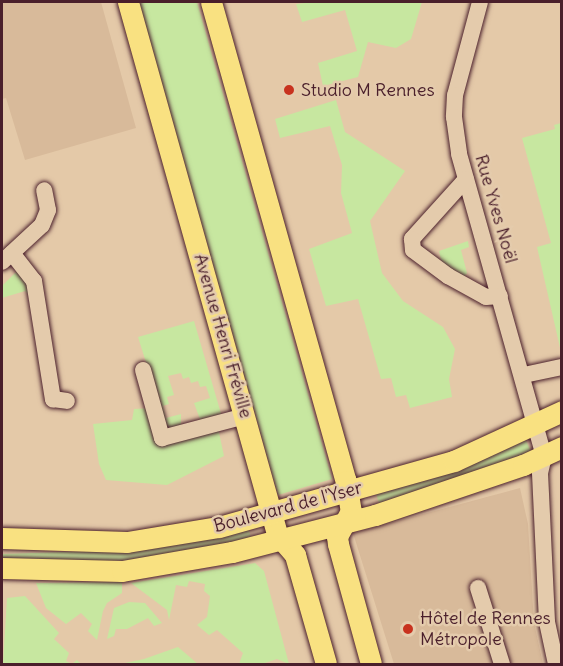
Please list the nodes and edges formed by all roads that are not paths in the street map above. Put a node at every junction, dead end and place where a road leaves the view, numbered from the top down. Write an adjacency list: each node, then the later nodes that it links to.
1 (128, 2): 13 (main road, Avenue Henri Fréville)
2 (211, 2): 16 (main road)
3 (480, 2): 4 (street, Rue Yves Noël)
4 (466, 179): 7 (street, Rue Yves Noël); 7 (street)
5 (44, 190): 6 (street)
6 (7, 258): 11 (street)
7 (500, 296): 10 (street, Rue Yves Noël)
8 (561, 367): 10 (street)
9 (143, 370): 13 (street)
10 (524, 375): 14 (street, Rue Yves Noël)
11 (67, 401)
12 (561, 411): 14 (main road, Boulevard de l'Yser)
13 (245, 416): 17 (main road, Avenue Henri Fréville)
14 (536, 426): 15 (street, Rue Yves Noël); 16 (main road, Boulevard de l'Yser)
15 (553, 452): 18 (main road, Boulevard de l'Yser); 26 (street)
16 (348, 491): 17 (main road, Boulevard de l'Yser); 18 (main road)
17 (271, 513): 19 (main road, Boulevard de l'Yser); 20 (main road, Avenue Henri Fréville)
18 (345, 524): 20 (main road, Boulevard de l'Yser); 24 (main road)
19 (2, 538)
20 (282, 540): 21 (main road, Boulevard de l'Yser); 23 (main road, Avenue Henri Fréville)
21 (2, 567)
22 (478, 588): 25 (street)
23 (326, 664)
24 (371, 664)
25 (502, 664)
26 (556, 664)

